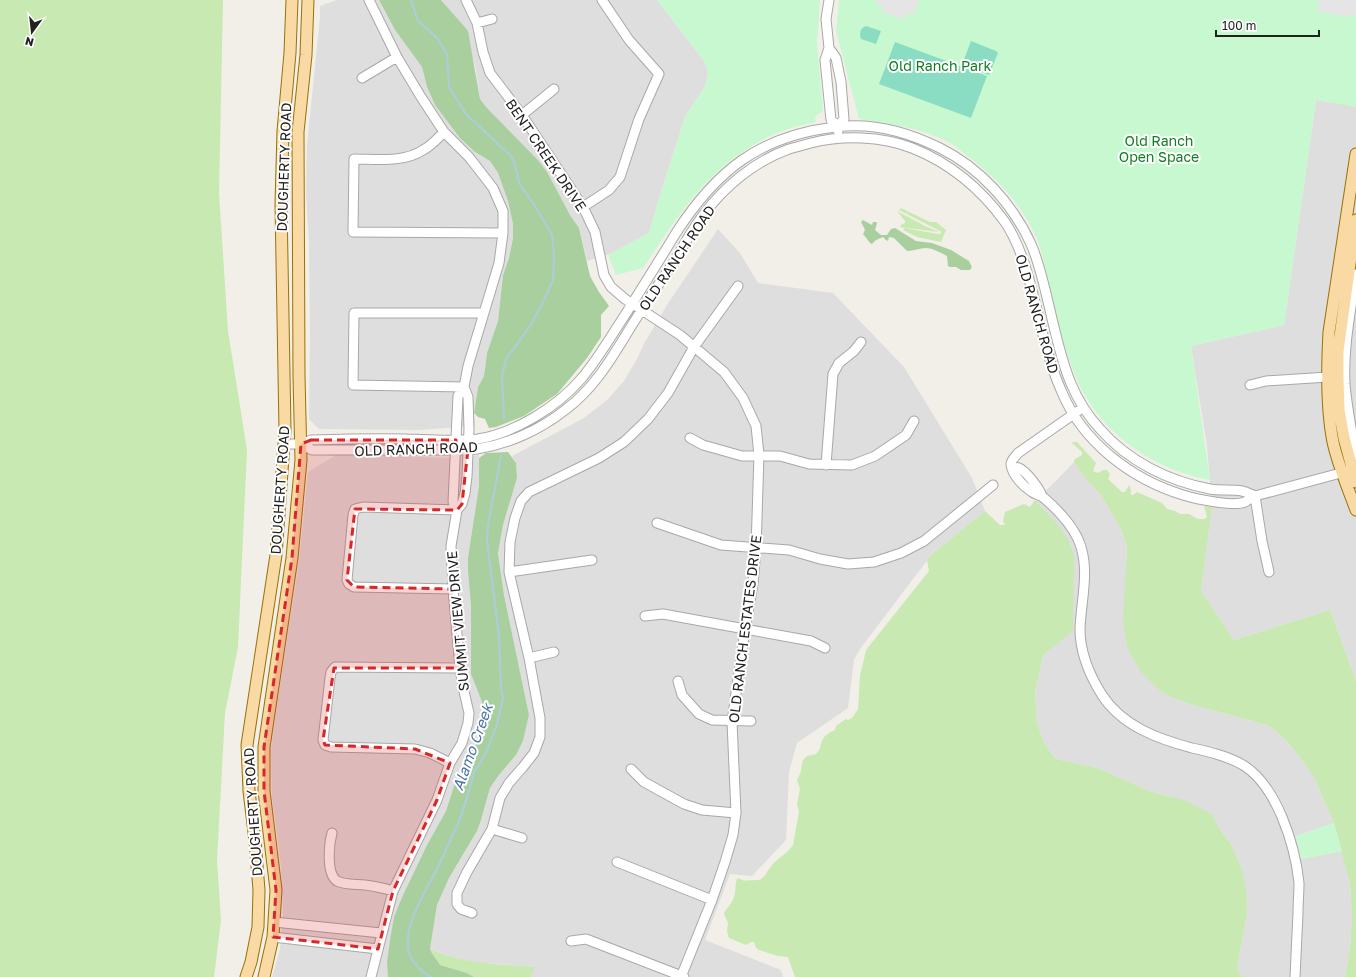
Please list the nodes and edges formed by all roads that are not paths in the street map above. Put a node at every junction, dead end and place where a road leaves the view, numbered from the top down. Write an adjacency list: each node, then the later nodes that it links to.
1 (292, 0): 37 (main road, DOUGHERTY ROAD)
2 (308, 0): 38 (main road, DOUGHERTY ROAD)
3 (369, 0): 10 (street)
4 (466, 0): 8 (street, BENT CREEK DRIVE)
5 (602, 0): 18 (street)
6 (829, 0): 9 (street)
7 (492, 18): 8 (street)
8 (477, 23): 13 (street, BENT CREEK DRIVE)
9 (829, 48): 14 (street); 14 (street)
10 (397, 57): 11 (street); 15 (street)
11 (362, 78)
12 (554, 89): 13 (street)
13 (522, 115): 18 (street, BENT CREEK DRIVE)
14 (838, 126): 16 (street); 23 (street, OLD RANCH ROAD); 31 (street, OLD RANCH ROAD)
15 (444, 132): 20 (street); 20 (street)
16 (839, 138): 24 (street, OLD RANCH ROAD); 32 (street, OLD RANCH ROAD)
17 (1356, 154): 28 (main road)
18 (583, 206): 23 (street, BENT CREEK DRIVE)
19 (1356, 220): 44 (main road)
20 (503, 233): 25 (street)
21 (1356, 274): 42 (street)
22 (738, 286): 27 (street)
23 (632, 304): 24 (street, OLD RANCH ESTATES DRIVE); 35 (street, OLD RANCH ROAD)
24 (642, 310): 27 (street, OLD RANCH ESTATES DRIVE); 39 (street, OLD RANCH ROAD)
25 (484, 313): 30 (street); 30 (street)
26 (861, 342): 43 (street)
27 (694, 346): 41 (street, OLD RANCH ESTATES DRIVE); 53 (street)
28 (1328, 377): 29 (street); 44 (main road)
29 (1250, 385)
30 (464, 387): 35 (street, SUMMIT VIEW DRIVE); 36 (street, SUMMIT VIEW DRIVE)
31 (1083, 407): 32 (street); 47 (street, OLD RANCH ROAD)
32 (1074, 414): 47 (street, OLD RANCH ROAD); 84 (street)
33 (914, 421): 43 (street)
34 (690, 438): 41 (street)
35 (468, 439): 36 (street, OLD RANCH ROAD); 39 (street, SUMMIT VIEW DRIVE)
36 (456, 440): 38 (street, OLD RANCH ROAD); 40 (street, SUMMIT VIEW DRIVE)
37 (284, 444): 38 (street, OLD RANCH ROAD); 80 (main road, DOUGHERTY ROAD)
38 (301, 444): 40 (street, OLD RANCH ROAD); 75 (main road, DOUGHERTY ROAD)
39 (468, 449): 40 (street, OLD RANCH ROAD); 48 (street, SUMMIT VIEW DRIVE)
40 (456, 450): 48 (street, SUMMIT VIEW DRIVE)
41 (759, 455): 43 (street); 51 (street, OLD RANCH ESTATES DRIVE)
42 (1356, 456)
43 (826, 465)
44 (1350, 471): 45 (main road); 47 (street, OLD RANCH ROAD); 49 (main road)
45 (1356, 482)
46 (993, 486): 51 (street)
47 (1254, 496): 54 (street)
48 (457, 510): 55 (street, SUMMIT VIEW DRIVE); 55 (street)
49 (1356, 510)
50 (657, 523): 51 (street)
51 (756, 549): 57 (street, OLD RANCH ESTATES DRIVE)
52 (592, 560): 53 (street)
53 (509, 572): 60 (street)
54 (1269, 572)
55 (453, 589): 61 (street, SUMMIT VIEW DRIVE)
56 (645, 616): 57 (street)
57 (745, 629): 58 (street); 63 (street, OLD RANCH ESTATES DRIVE)
58 (825, 648)
59 (554, 652): 60 (street)
60 (529, 658): 68 (street)
61 (460, 668): 65 (street, SUMMIT VIEW DRIVE); 65 (street)
62 (678, 681): 63 (street)
63 (732, 722): 64 (street); 67 (street, OLD RANCH ESTATES DRIVE)
64 (751, 722)
65 (450, 763): 72 (street, SUMMIT VIEW DRIVE)
66 (631, 769): 67 (street)
67 (736, 813): 73 (street, OLD RANCH ESTATES DRIVE)
68 (492, 829): 70 (street); 74 (street)
69 (332, 833): 72 (street)
70 (522, 838)
71 (617, 862): 73 (street)
72 (393, 891): 76 (street, SUMMIT VIEW DRIVE)
73 (712, 900): 83 (street, OLD RANCH ESTATES DRIVE)
74 (472, 913)
75 (274, 922): 76 (street); 77 (main road, DOUGHERTY ROAD)
76 (381, 934): 79 (street, SUMMIT VIEW DRIVE)
77 (273, 937): 79 (street); 81 (main road, DOUGHERTY ROAD)
78 (571, 941): 83 (street)
79 (378, 950): 82 (street, SUMMIT VIEW DRIVE)
80 (246, 977)
81 (264, 977)
82 (371, 977)
83 (682, 977)
84 (1295, 977)

